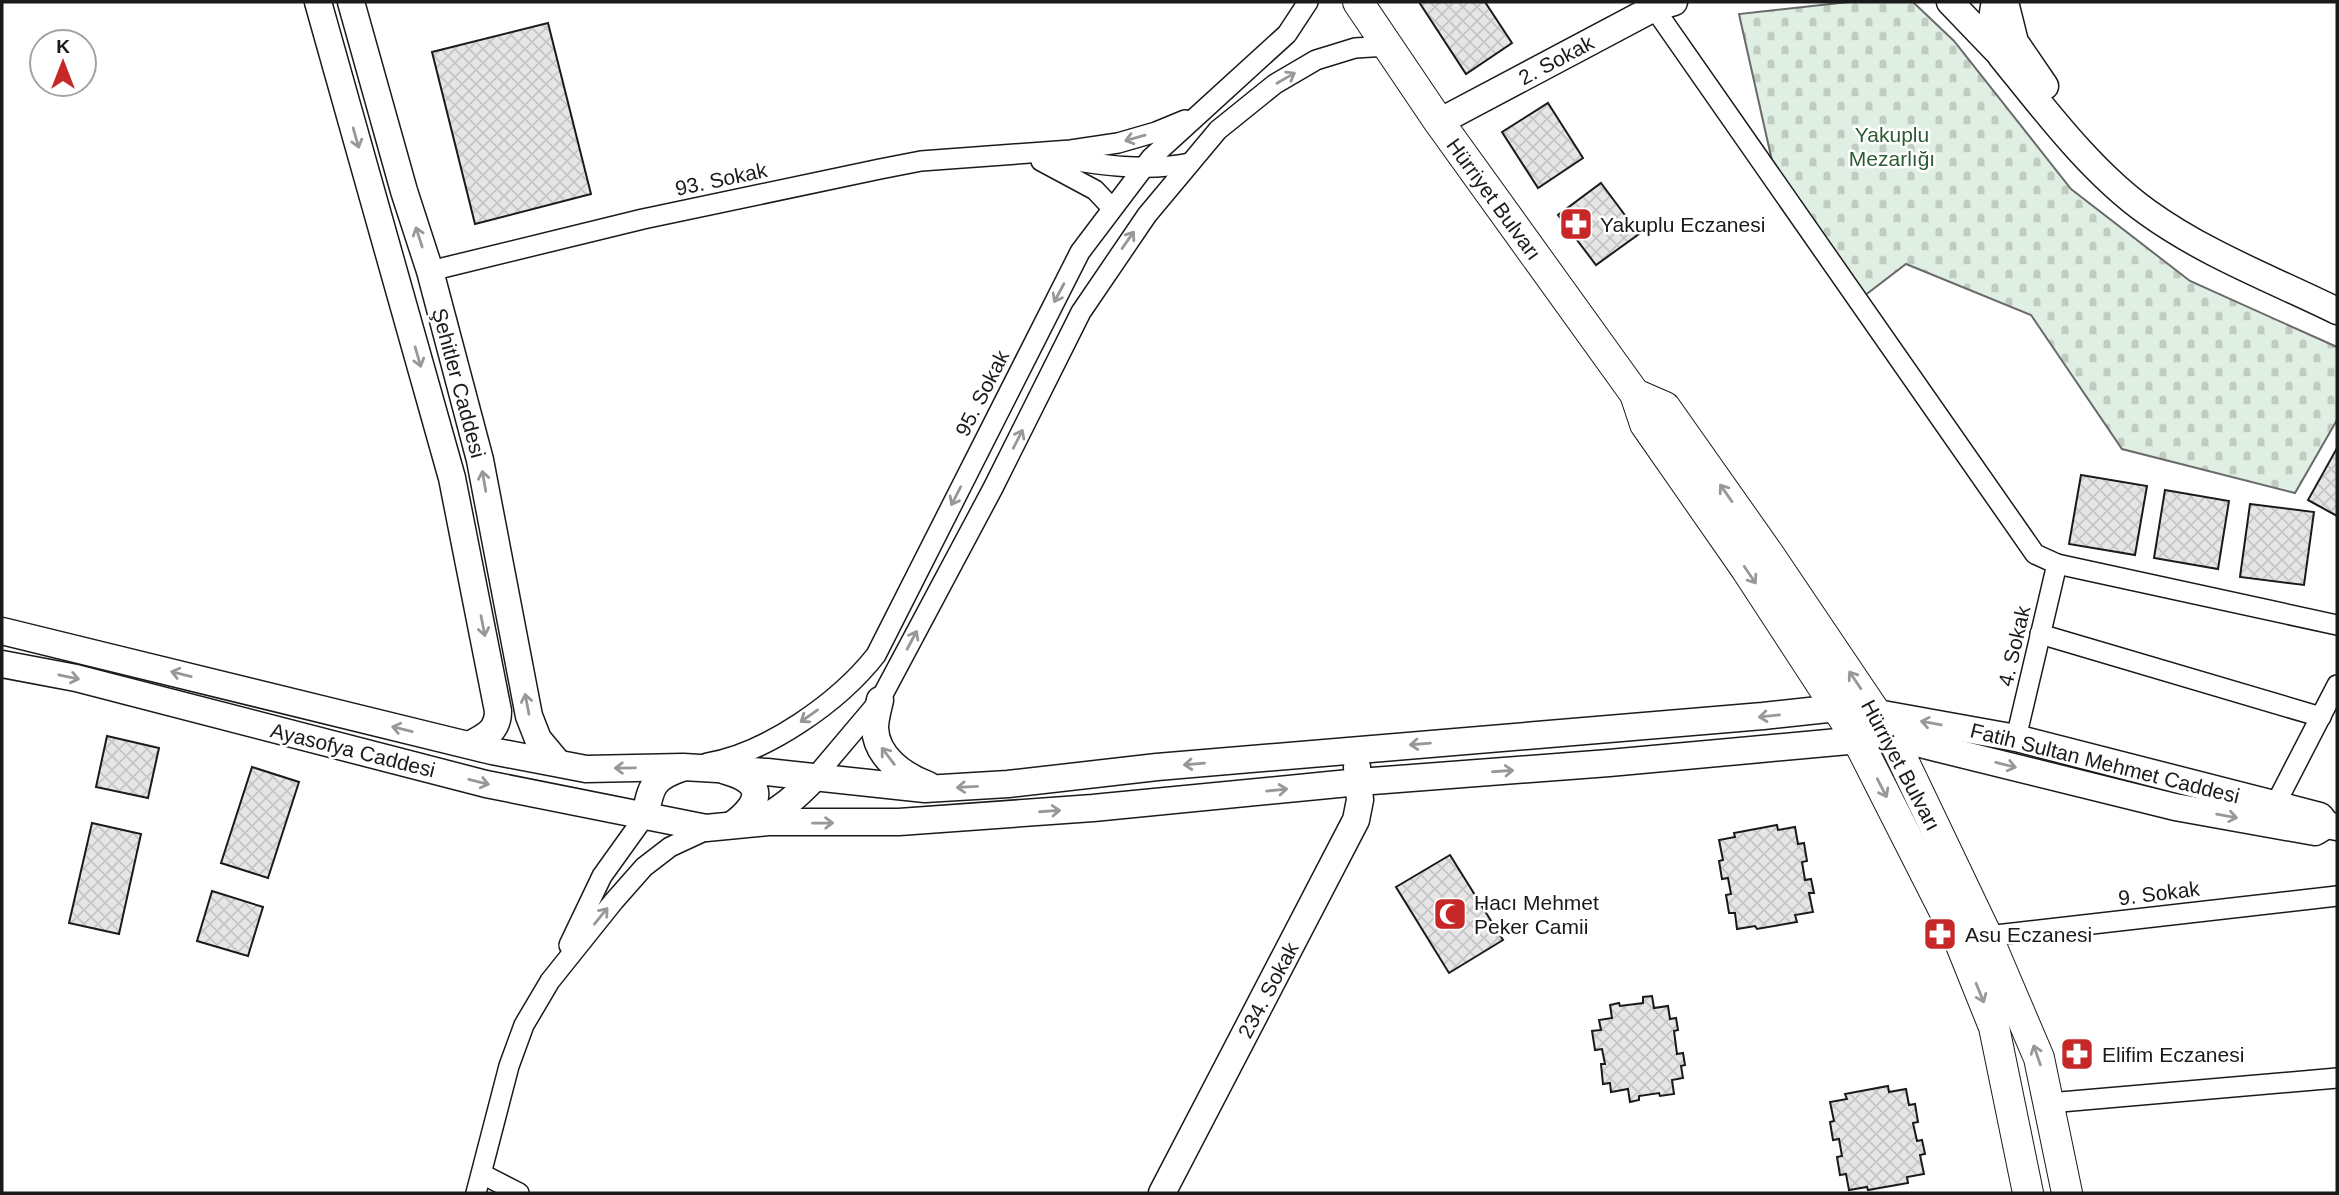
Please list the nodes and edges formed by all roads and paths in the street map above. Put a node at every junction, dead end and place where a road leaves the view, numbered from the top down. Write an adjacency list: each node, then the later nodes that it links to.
1 (318, 2): 12 (main road, Şehitler Caddesi)
2 (351, 2): 11 (main road, Şehitler Caddesi)
3 (1308, 2): 13 (street, 95. Sokak)
4 (1357, 2): 9 (main road, Hürriyet Bulvarı)
5 (1950, 2): 10 (main road)
6 (1995, 2): 10 (main road)
7 (2005, 2): 22 (main road)
8 (1664, 5): 14 (main road, 2. Sokak); 27 (street)
9 (1388, 46): 14 (main road, Hürriyet Bulvarı); 16 (street, one-way to 9)
10 (2001, 56): 23 (main road)
11 (373, 76): 12 (main road); 18 (main road, Şehitler Caddesi)
12 (342, 86): 19 (main road, Şehitler Caddesi, one-way to 19)
13 (1199, 114): 15 (street, one-way to 15); 17 (street, 95. Sokak)
14 (1439, 122): 26 (main road, Hürriyet Bulvarı)
15 (1025, 153): 17 (street); 20 (street); 21 (street, 93. Sokak)
16 (1190, 163): 17 (street); 25 (street, one-way to 16)
17 (1143, 168): 20 (street, 95. Sokak)
18 (404, 191): 19 (main road); 21 (main road, Şehitler Caddesi, one-way to 18)
19 (374, 201): 29 (main road, Şehitler Caddesi, one-way to 29)
20 (1112, 208): 24 (street, 95. Sokak, one-way to 24)
21 (430, 271): 28 (main road, Şehitler Caddesi, one-way to 21)
22 (2337, 296)
23 (2337, 311)
24 (1041, 326): 25 (street); 44 (street, 95. Sokak, one-way to 44)
25 (1067, 341): 35 (street, one-way to 25)
26 (1635, 394): 36 (main road, Hürriyet Bulvarı, one-way to 36); 38 (main road, Hürriyet Bulvarı, one-way to 26)
27 (2057, 564): 30 (street); 32 (street, 4. Sokak)
28 (502, 579): 29 (main road); 43 (main road, Şehitler Caddesi, one-way to 28)
29 (475, 589): 41 (main road, Şehitler Caddesi, one-way to 41)
30 (2337, 625)
31 (2, 631): 41 (main road, one-way to 31)
32 (2040, 634): 37 (street); 39 (street, 4. Sokak)
33 (2, 664): 50 (main road, Ayasofya Caddesi, one-way to 50)
34 (2337, 685): 37 (street)
35 (880, 700): 46 (street); 48 (main road, one-way to 35)
36 (1837, 708): 38 (main road); 40 (main road, Hürriyet Bulvarı); 42 (main road, one-way to 42)
37 (2321, 717): 49 (street)
38 (1884, 725): 39 (main road, Fatih Sultan Mehmet Caddesi, one-way to 38); 40 (main road, Ayasofya Caddesi); 52 (main road, Fatih Sultan Mehmet Caddesi, one-way to 52); 54 (main road, Hürriyet Bulvarı)
39 (2017, 738): 49 (main road, Fatih Sultan Mehmet Caddesi)
40 (1857, 740): 47 (main road, Ayasofya Caddesi, one-way to 40); 61 (main road, Hürriyet Bulvarı, one-way to 61)
41 (469, 745): 43 (main road)
42 (1355, 750): 47 (main road, 234. Sokak); 48 (main road, one-way to 48)
43 (558, 763): 44 (main road, one-way to 43)
44 (683, 767): 45 (main road); 50 (main road)
45 (718, 769): 46 (main road); 51 (main road)
46 (815, 777): 48 (main road); 51 (main road)
47 (1359, 782): 51 (main road, Ayasofya Caddesi, one-way to 47); 60 (main road, 234. Sokak)
48 (936, 789)
49 (2275, 805): 52 (main road, Fatih Sultan Mehmet Caddesi)
50 (645, 816): 51 (main road, Ayasofya Caddesi); 55 (street)
51 (726, 826): 55 (street, one-way to 51)
52 (2332, 826)
53 (2337, 896): 54 (street, 9. Sokak)
54 (1987, 936): 57 (main road, Hürriyet Bulvarı, one-way to 54)
55 (558, 969): 58 (street)
56 (2337, 1079): 57 (street)
57 (2049, 1103): 62 (main road, Hürriyet Bulvarı)
58 (479, 1184): 59 (street)
59 (519, 1193)
60 (1162, 1193)
61 (2028, 1193)
62 (2067, 1193)

